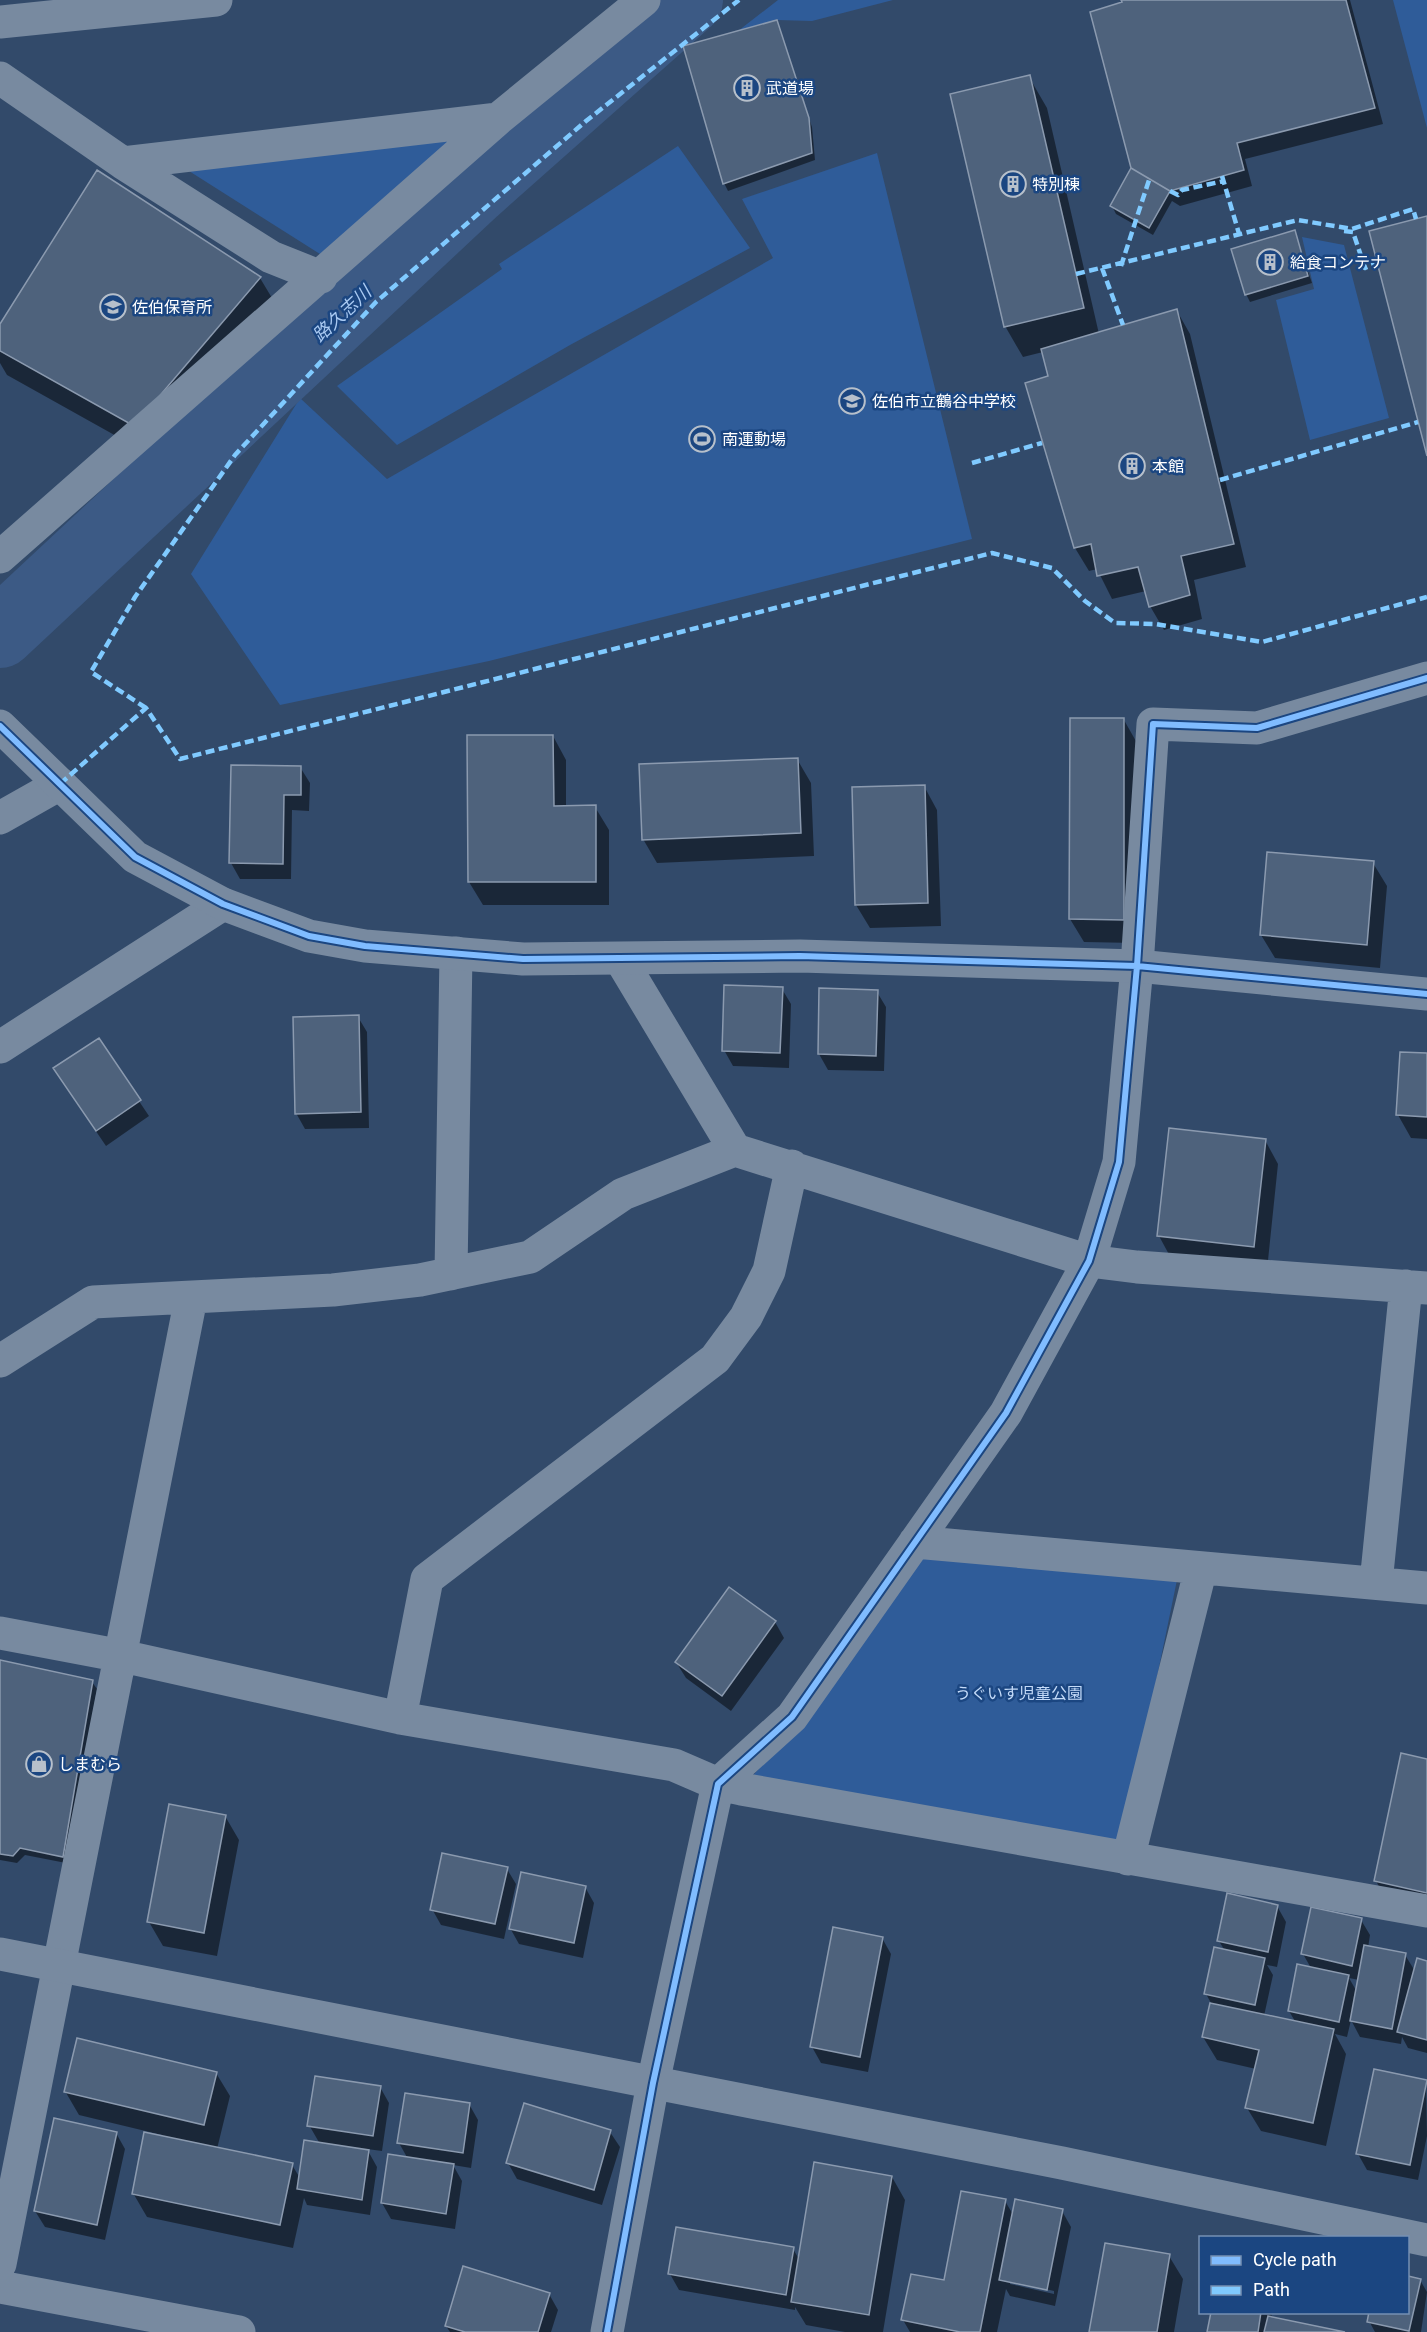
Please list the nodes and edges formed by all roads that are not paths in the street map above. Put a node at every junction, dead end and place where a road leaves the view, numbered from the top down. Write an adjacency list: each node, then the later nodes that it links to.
1 (216, 0): 3 (street)
2 (645, 0): 5 (street)
3 (0, 22)
4 (0, 78): 6 (street)
5 (498, 119): 6 (street); 7 (street)
6 (123, 163): 7 (street)
7 (321, 277): 8 (street)
8 (0, 557)
9 (1427, 678): 16 (street)
10 (0, 726): 11 (street)
11 (60, 784): 12 (street); 13 (street)
12 (0, 818)
13 (223, 904): 14 (street); 18 (street)
14 (456, 953): 15 (street); 22 (street)
15 (621, 960): 16 (street); 19 (street)
16 (1137, 966): 17 (street); 21 (street)
17 (1427, 994)
18 (0, 1047)
19 (735, 1150): 20 (street); 22 (street)
20 (792, 1167): 21 (street); 32 (street)
21 (1089, 1261): 23 (street); 26 (street)
22 (451, 1274): 24 (street)
23 (1416, 1287): 28 (street)
24 (191, 1298): 25 (street); 31 (street)
25 (0, 1361)
26 (915, 1542): 27 (street); 33 (street)
27 (1201, 1568): 28 (street); 34 (street)
28 (1376, 1583): 29 (street)
29 (1427, 1588)
30 (0, 1633): 31 (street)
31 (122, 1656): 32 (street); 37 (street)
32 (400, 1718): 33 (street)
33 (718, 1784): 34 (street); 38 (street)
34 (1128, 1859): 35 (street)
35 (1427, 1911)
36 (0, 1954): 37 (street)
37 (57, 1966): 38 (street); 42 (street)
38 (653, 2083): 39 (street); 45 (street)
39 (1408, 2236)
40 (1409, 2236): 41 (street)
41 (1427, 2240)
42 (0, 2264)
43 (0, 2287): 44 (street)
44 (239, 2332)
45 (607, 2332)

